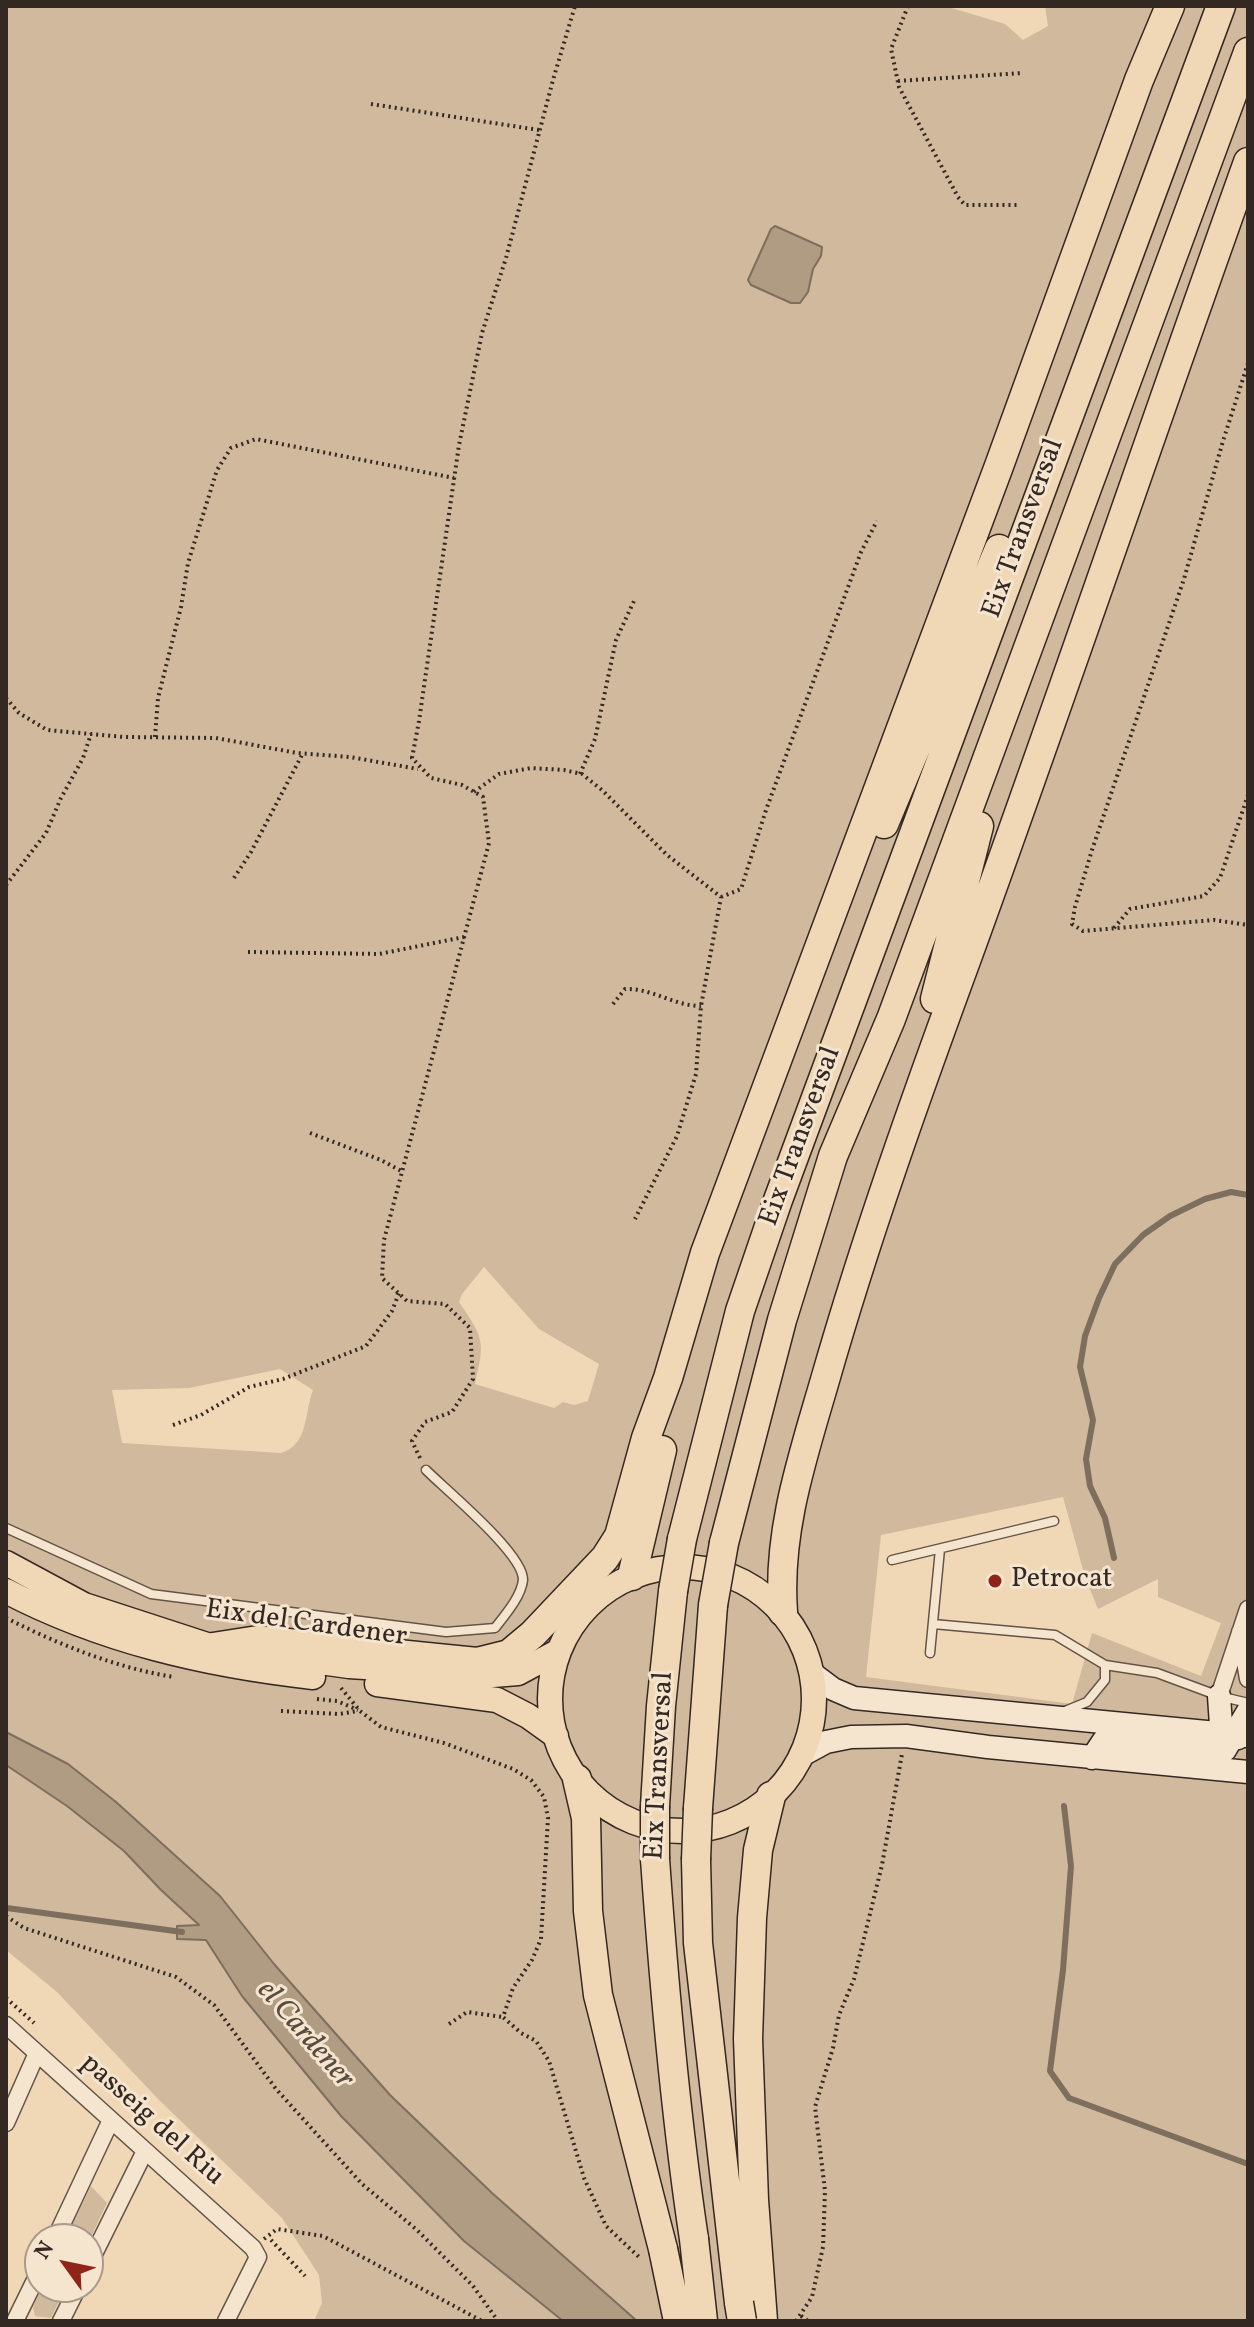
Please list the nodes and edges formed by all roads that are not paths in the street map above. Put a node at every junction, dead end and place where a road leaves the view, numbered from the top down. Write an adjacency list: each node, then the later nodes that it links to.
1 (1170, 6): 7 (highway)
2 (1221, 6): 5 (highway, Eix Transversal)
3 (1248, 52): 6 (highway, Eix Transversal)
4 (1248, 162): 8 (highway)
5 (1072, 401): 7 (highway); 53 (highway, Eix Transversal, bridge)
6 (1015, 682): 8 (highway); 48 (highway, Eix Transversal, bridge)
7 (748, 1135): 9 (highway)
8 (897, 1151): 19 (highway)
9 (668, 1378): 16 (highway); 22 (highway)
10 (426, 1470): 12 (lane)
11 (1054, 1521): 13 (lane)
12 (6, 1528)
13 (940, 1549): 14 (lane); 20 (lane)
14 (892, 1560)
15 (6, 1563): 22 (main road, Eix del Cardener)
16 (632, 1576): 19 (main road); 23 (main road)
17 (6, 1591): 32 (main road, Eix del Cardener)
18 (1248, 1609): 21 (street)
19 (783, 1612): 26 (main road)
20 (933, 1624): 24 (lane); 25 (lane)
21 (1240, 1631): 27 (street); 28 (street)
22 (213, 1647): 23 (main road, Eix del Cardener)
23 (559, 1651): 32 (main road)
24 (930, 1653)
25 (1105, 1665): 28 (lane); 31 (lane)
26 (813, 1674): 31 (main road); 34 (main road)
27 (1248, 1679)
28 (1219, 1696): 29 (lane); 33 (main road)
29 (1248, 1703)
30 (1248, 1711): 33 (main road)
31 (1049, 1718): 33 (main road)
32 (556, 1736): 37 (main road)
33 (1244, 1740): 35 (main road)
34 (802, 1755): 35 (main road); 38 (main road)
35 (1092, 1758): 36 (main road)
36 (1248, 1772)
37 (577, 1779): 38 (main road); 52 (highway, bridge)
38 (771, 1796): 48 (highway)
39 (6, 2025): 40 (street, passeig del Riu)
40 (37, 2053): 41 (street, passeig del Riu); 42 (street)
41 (111, 2120): 43 (street, passeig del Riu); 44 (street)
42 (6, 2123)
43 (145, 2151): 45 (street); 51 (street, passeig del Riu)
44 (63, 2223)
45 (104, 2234)
46 (24, 2303): 49 (street)
47 (70, 2303): 50 (street)
48 (752, 2312)
49 (15, 2321)
50 (61, 2321)
51 (226, 2321)
52 (678, 2321)
53 (703, 2321)

